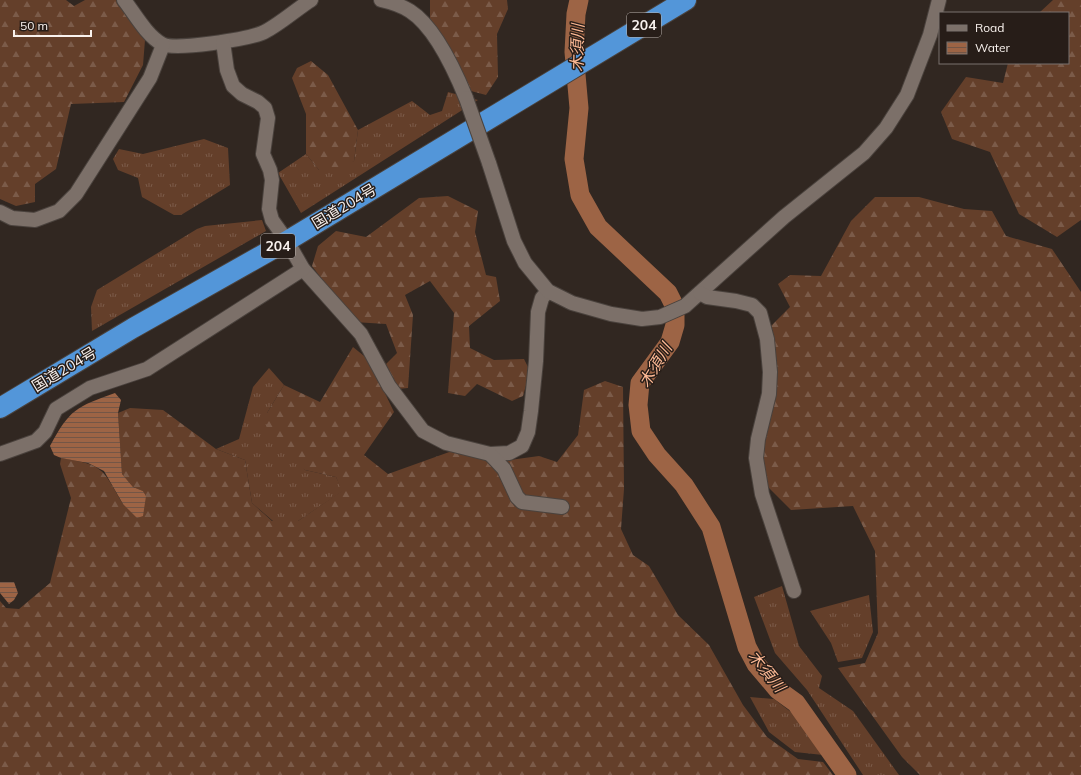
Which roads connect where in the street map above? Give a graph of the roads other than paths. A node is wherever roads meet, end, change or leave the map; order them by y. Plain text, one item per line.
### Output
1 (124, 0) edge
2 (311, 0) edge
3 (381, 0) edge
4 (686, 0) edge
5 (939, 0) edge
6 (223, 42) junction
7 (163, 45) junction
8 (0, 212) edge
9 (287, 241) junction
10 (303, 269) junction
11 (548, 291) junction
12 (700, 293) junction
13 (0, 408) edge
14 (0, 454) edge
15 (490, 454) junction
16 (562, 507) dead end
17 (794, 591) dead end

1 - 7 street
2 - 6 street
3 - 11 street, bridge
4 - 9 highway, 国道204号 / 204
5 - 12 street
6 - 7 street
6 - 9 street
7 - 8 street
9 - 10 street
9 - 13 highway, 国道204号 / 204
10 - 14 street
10 - 15 street
11 - 12 street
11 - 15 street
12 - 17 street
15 - 16 street

